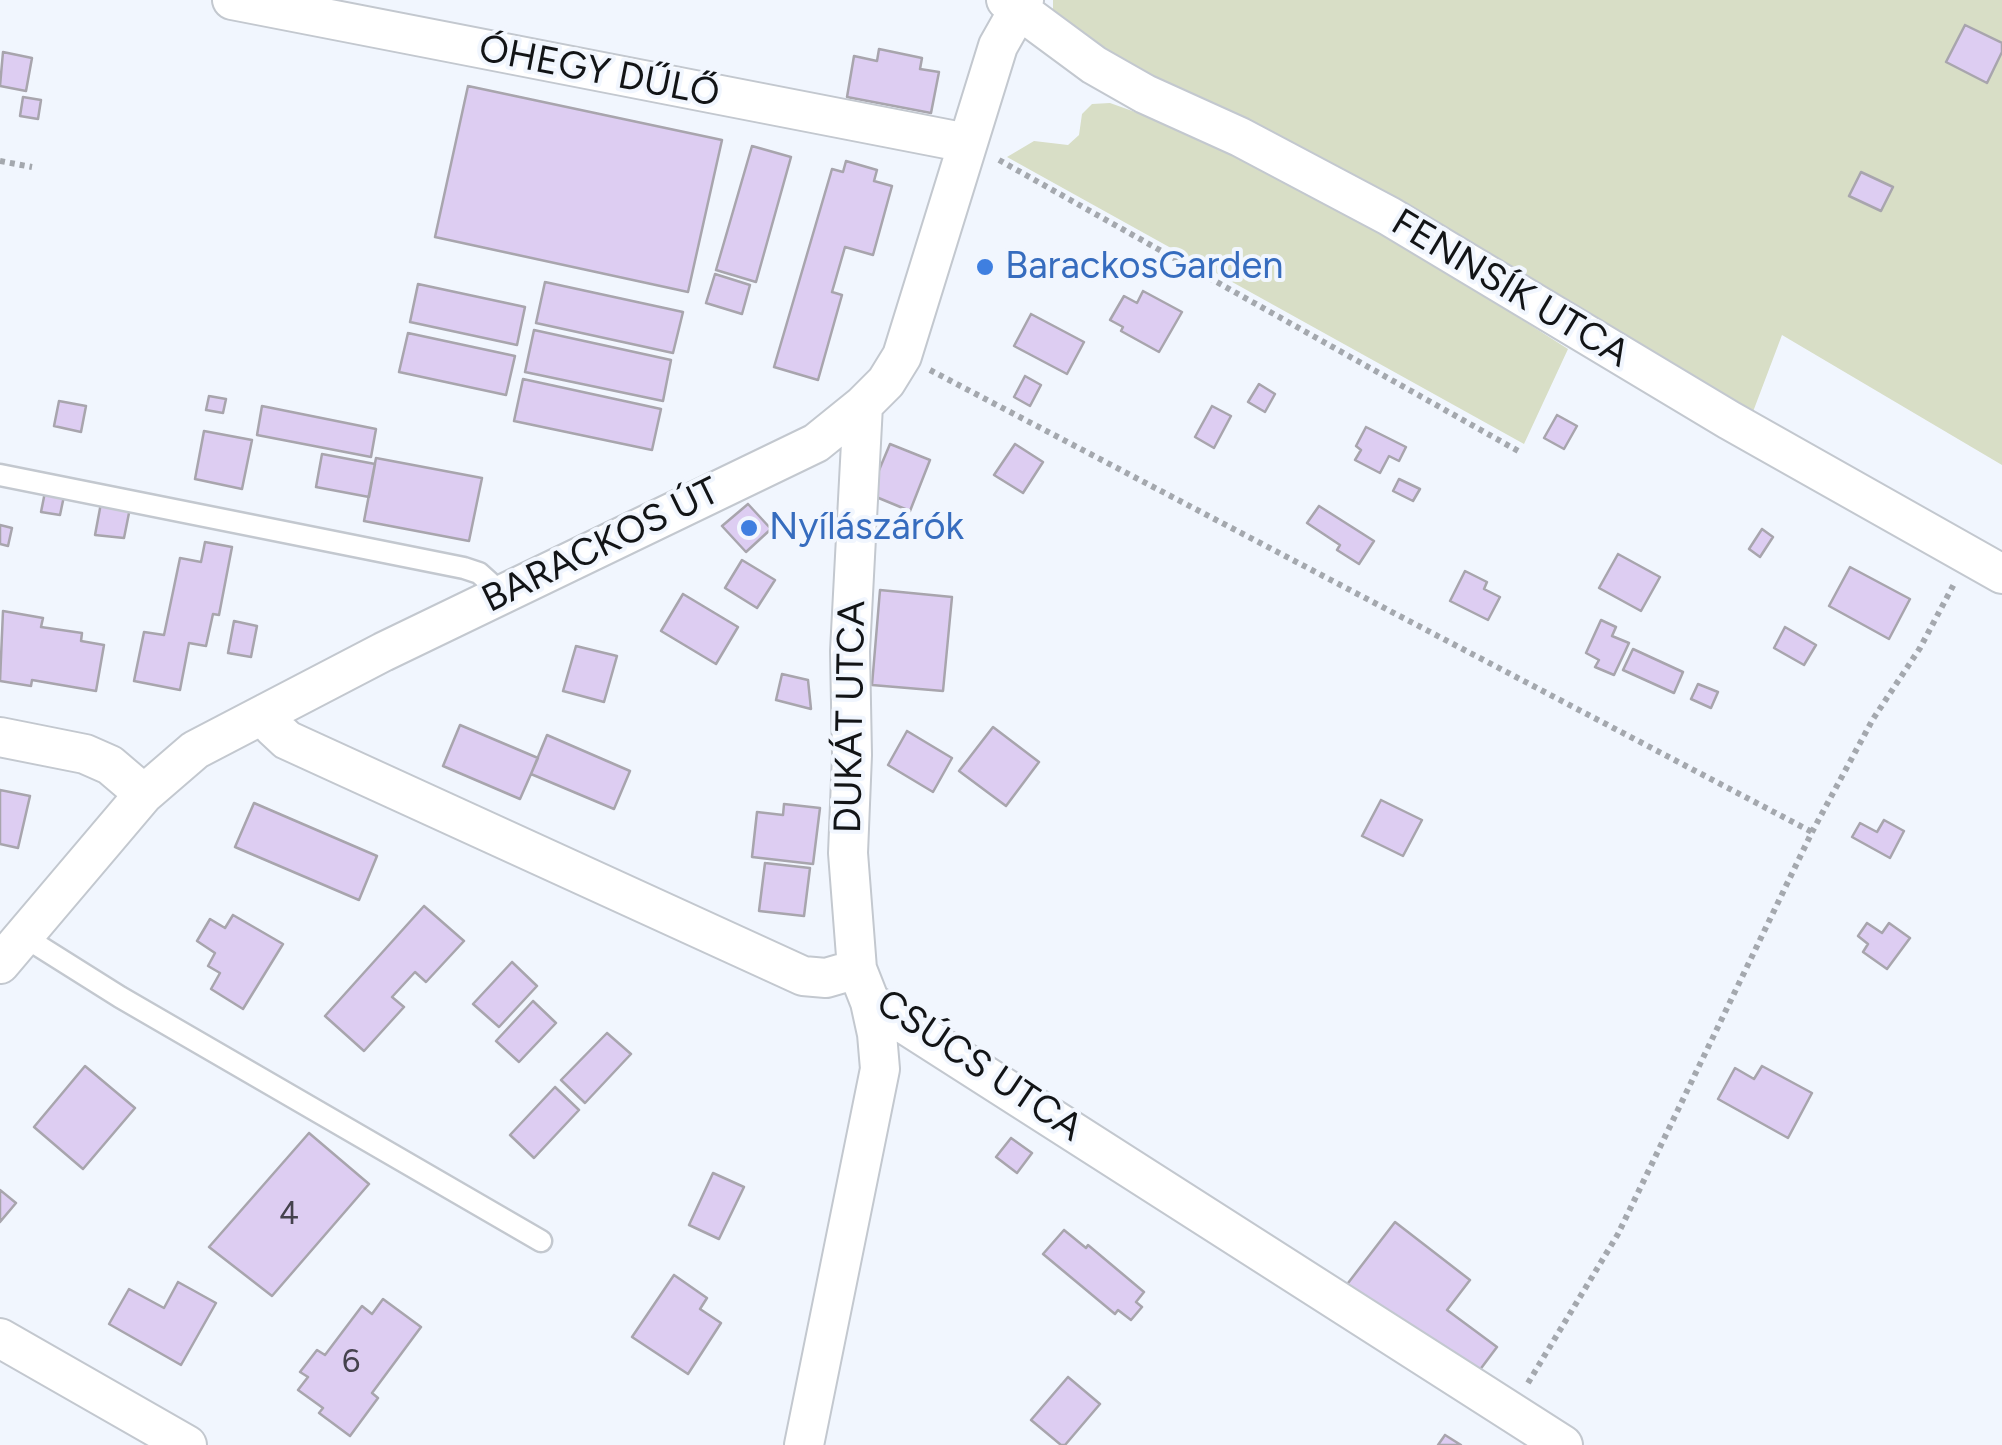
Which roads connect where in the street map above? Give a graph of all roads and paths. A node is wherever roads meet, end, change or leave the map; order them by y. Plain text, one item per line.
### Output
1 (232, 0) edge
2 (1016, 3) edge
3 (967, 143) junction
4 (0, 161) edge
5 (32, 167) dead end
6 (902, 356) junction
7 (863, 405) junction
8 (1520, 452) dead end
9 (0, 475) edge
10 (1969, 556) junction
11 (2002, 574) edge
12 (496, 596) junction
13 (266, 713) junction
14 (0, 737) edge
15 (144, 794) junction
16 (1812, 832) junction
17 (12, 950) edge
18 (864, 985) junction
19 (541, 1241) dead end
20 (0, 1338) edge
21 (1509, 1412) junction
22 (186, 1445) edge
23 (804, 1445) edge
24 (1563, 1445) edge

1 - 3 street, ÓHEGY DŰLŐ
2 - 3 street, BARACKOS ÚT
2 - 10 street, FENNSÍK UTCA
3 - 6 street, BARACKOS ÚT
3 - 8 path
4 - 5 path
6 - 7 street, BARACKOS ÚT
6 - 16 path
7 - 12 street, BARACKOS ÚT
7 - 18 street, DUKÁT UTCA
9 - 12 lane
10 - 11 street, FENNSÍK UTCA
10 - 16 path
12 - 13 street, BARACKOS ÚT
13 - 15 street, BARACKOS ÚT
13 - 18 street, CSÚCS UTCA
14 - 15 street
15 - 17 street, BARACKOS ÚT
16 - 21 path
17 - 19 lane
18 - 21 street, CSÚCS UTCA
18 - 23 street, DUKÁT UTCA
20 - 22 street
21 - 24 street, CSÚCS UTCA

